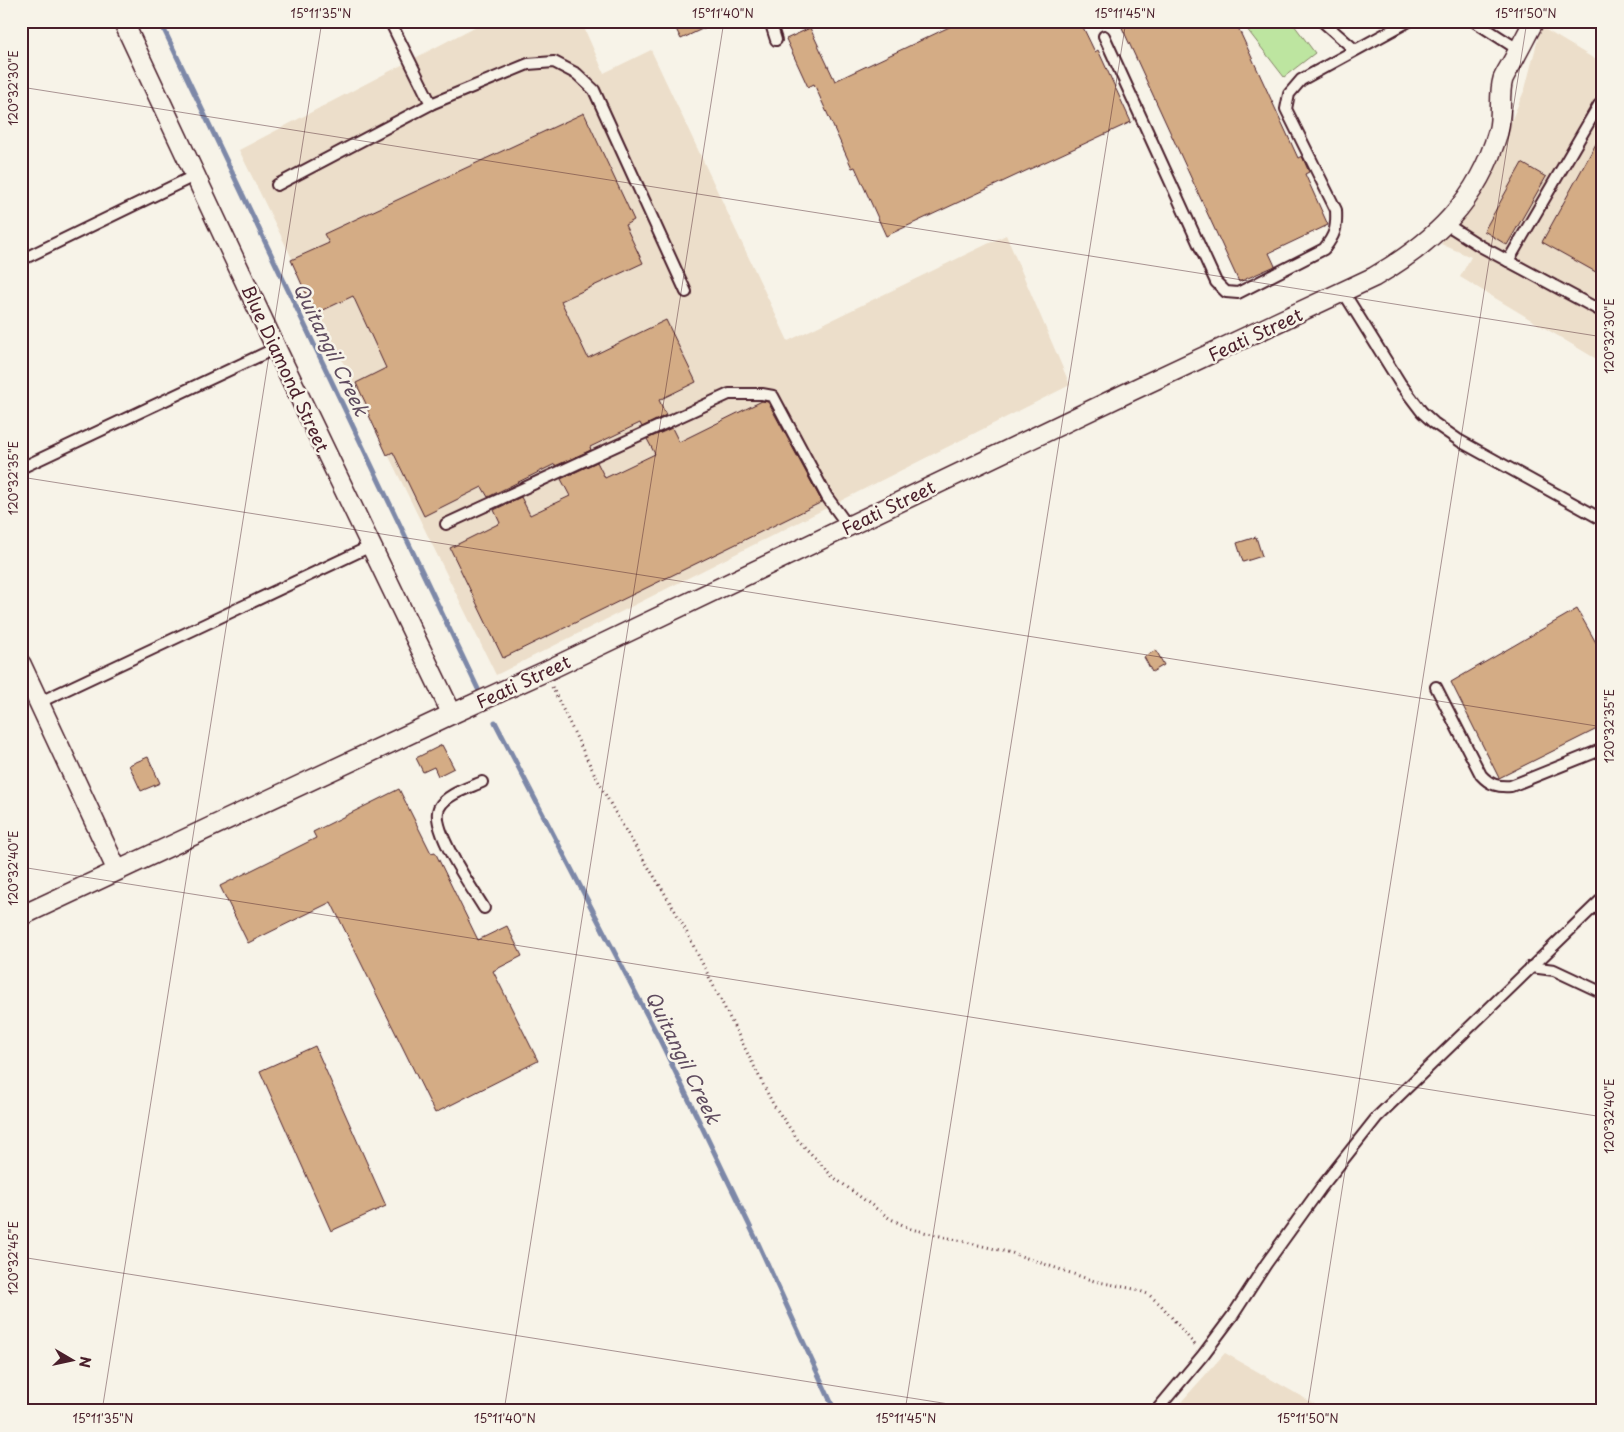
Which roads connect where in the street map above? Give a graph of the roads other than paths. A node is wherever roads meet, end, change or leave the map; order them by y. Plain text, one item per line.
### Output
1 (123, 21) edge
2 (390, 21) edge
3 (770, 21) edge
4 (1322, 21) edge
5 (1409, 21) edge
6 (1474, 21) edge
7 (1534, 21) edge
8 (1104, 36) dead end
9 (776, 40) dead end
10 (1356, 50) junction
11 (1519, 50) junction
12 (1603, 103) edge
13 (431, 104) junction
14 (196, 175) junction
15 (277, 185) dead end
16 (1446, 224) junction
17 (21, 260) edge
18 (1508, 262) junction
19 (686, 292) dead end
20 (1344, 293) junction
21 (1603, 312) edge
22 (276, 348) junction
23 (21, 468) edge
24 (1603, 520) edge
25 (446, 524) dead end
26 (848, 526) junction
27 (371, 546) junction
28 (21, 664) edge
29 (1436, 687) dead end
30 (40, 702) junction
31 (452, 714) junction
32 (1603, 749) edge
33 (482, 782) dead end
34 (118, 870) junction
35 (1603, 898) edge
36 (484, 908) dead end
37 (21, 916) edge
38 (1531, 966) junction
39 (1603, 993) edge
40 (1156, 1411) edge

1 - 14 street, Blue Diamond Street
2 - 13 lane
3 - 9 lane
4 - 10 lane
5 - 10 lane
6 - 11 lane
7 - 11 street, Feati Street
8 - 10 lane
11 - 16 street, Feati Street
12 - 18 lane
13 - 15 lane
13 - 19 lane
14 - 17 lane
14 - 22 street, Blue Diamond Street
16 - 18 lane
16 - 20 street, Feati Street
18 - 21 lane
20 - 24 lane
20 - 26 street, Feati Street
22 - 23 lane
22 - 27 street, Blue Diamond Street
25 - 26 lane
26 - 31 street, Feati Street
27 - 30 lane
27 - 31 street, Blue Diamond Street
28 - 30 street
29 - 32 lane
30 - 34 street
31 - 34 street, Feati Street
33 - 36 lane
34 - 37 street, Feati Street
35 - 38 lane
38 - 39 lane
38 - 40 lane

